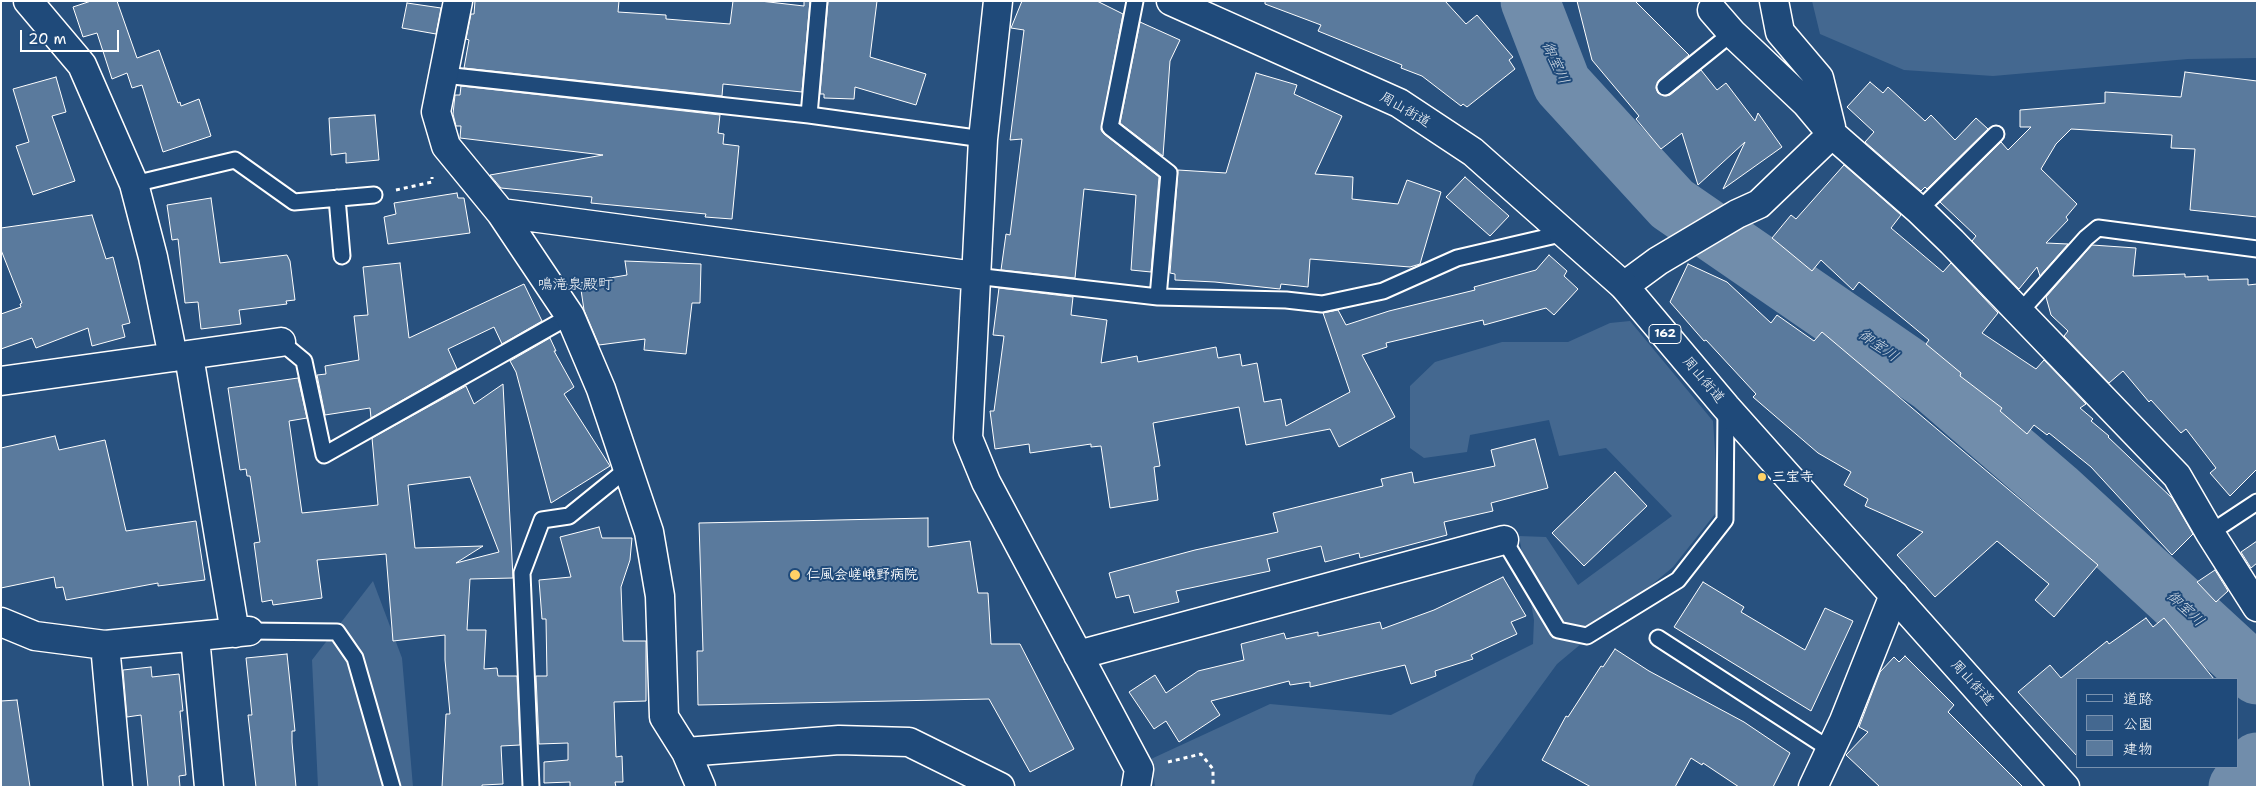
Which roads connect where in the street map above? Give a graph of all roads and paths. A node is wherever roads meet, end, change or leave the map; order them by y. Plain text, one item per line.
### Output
1 (28, 1) edge
2 (458, 1) edge
3 (819, 1) edge
4 (998, 1) edge
5 (1135, 1) edge
6 (1171, 1) edge
7 (1774, 1) edge
8 (1712, 10) dead end
9 (1732, 33) junction
10 (444, 75) junction
11 (1665, 87) dead end
12 (809, 116) junction
13 (1832, 134) junction
14 (1996, 134) dead end
15 (983, 140) junction
16 (432, 174) dead end
17 (134, 184) junction
18 (374, 195) joint
19 (337, 198) junction
20 (1919, 210) junction
21 (501, 213) junction
22 (1565, 233) junction
23 (2257, 249) edge
24 (342, 256) dead end
25 (976, 276) junction
26 (1624, 286) junction
27 (1158, 297) junction
28 (2019, 312) junction
29 (570, 316) junction
30 (281, 342) joint
31 (181, 356) junction
32 (1, 381) edge
33 (1726, 407) junction
34 (627, 469) junction
35 (2257, 502) edge
36 (2210, 533) junction
37 (1504, 540) joint
38 (1894, 595) junction
39 (2257, 607) edge
40 (1, 622) edge
41 (242, 632) junction
42 (195, 637) junction
43 (1658, 638) dead end
44 (105, 645) junction
45 (1078, 655) junction
46 (1831, 750) junction
47 (686, 752) junction
48 (1137, 778) edge
49 (118, 787) edge
50 (209, 787) edge
51 (392, 787) edge
52 (531, 787) edge
53 (701, 787) edge
54 (1000, 787) edge
55 (1214, 787) edge
56 (1814, 787) edge
57 (2065, 787) edge

1 - 17 main road
2 - 10 main road
3 - 12 lane
4 - 15 main road
5 - 27 lane
6 - 22 main road, 周山街道 / 162
7 - 13 main road
8 - 9 main road
9 - 11 lane
9 - 13 main road
10 - 12 lane
10 - 21 main road
12 - 15 lane
13 - 20 main road
13 - 26 main road
14 - 20 lane
15 - 25 main road
16 - 18 path
17 - 19 lane
17 - 31 main road
18 - 19 lane
19 - 24 lane
20 - 28 main road
21 - 25 main road
21 - 29 main road
22 - 26 main road, 周山街道 / 162
22 - 27 lane
23 - 28 lane
25 - 27 lane
25 - 45 main road
26 - 33 main road, 周山街道 / 162
28 - 36 main road
29 - 30 lane
29 - 34 main road
30 - 31 main road
31 - 32 main road
31 - 41 main road
33 - 37 lane
33 - 38 main road, 周山街道 / 162
34 - 47 main road
34 - 52 lane
35 - 36 lane
36 - 39 main road
37 - 45 main road
38 - 46 main road
38 - 57 main road, 周山街道 / 162
40 - 44 main road
41 - 42 main road
41 - 51 lane
42 - 44 main road
42 - 50 main road
43 - 46 lane
44 - 49 main road
45 - 48 main road
46 - 56 main road
47 - 53 main road
47 - 54 main road
48 - 55 path

